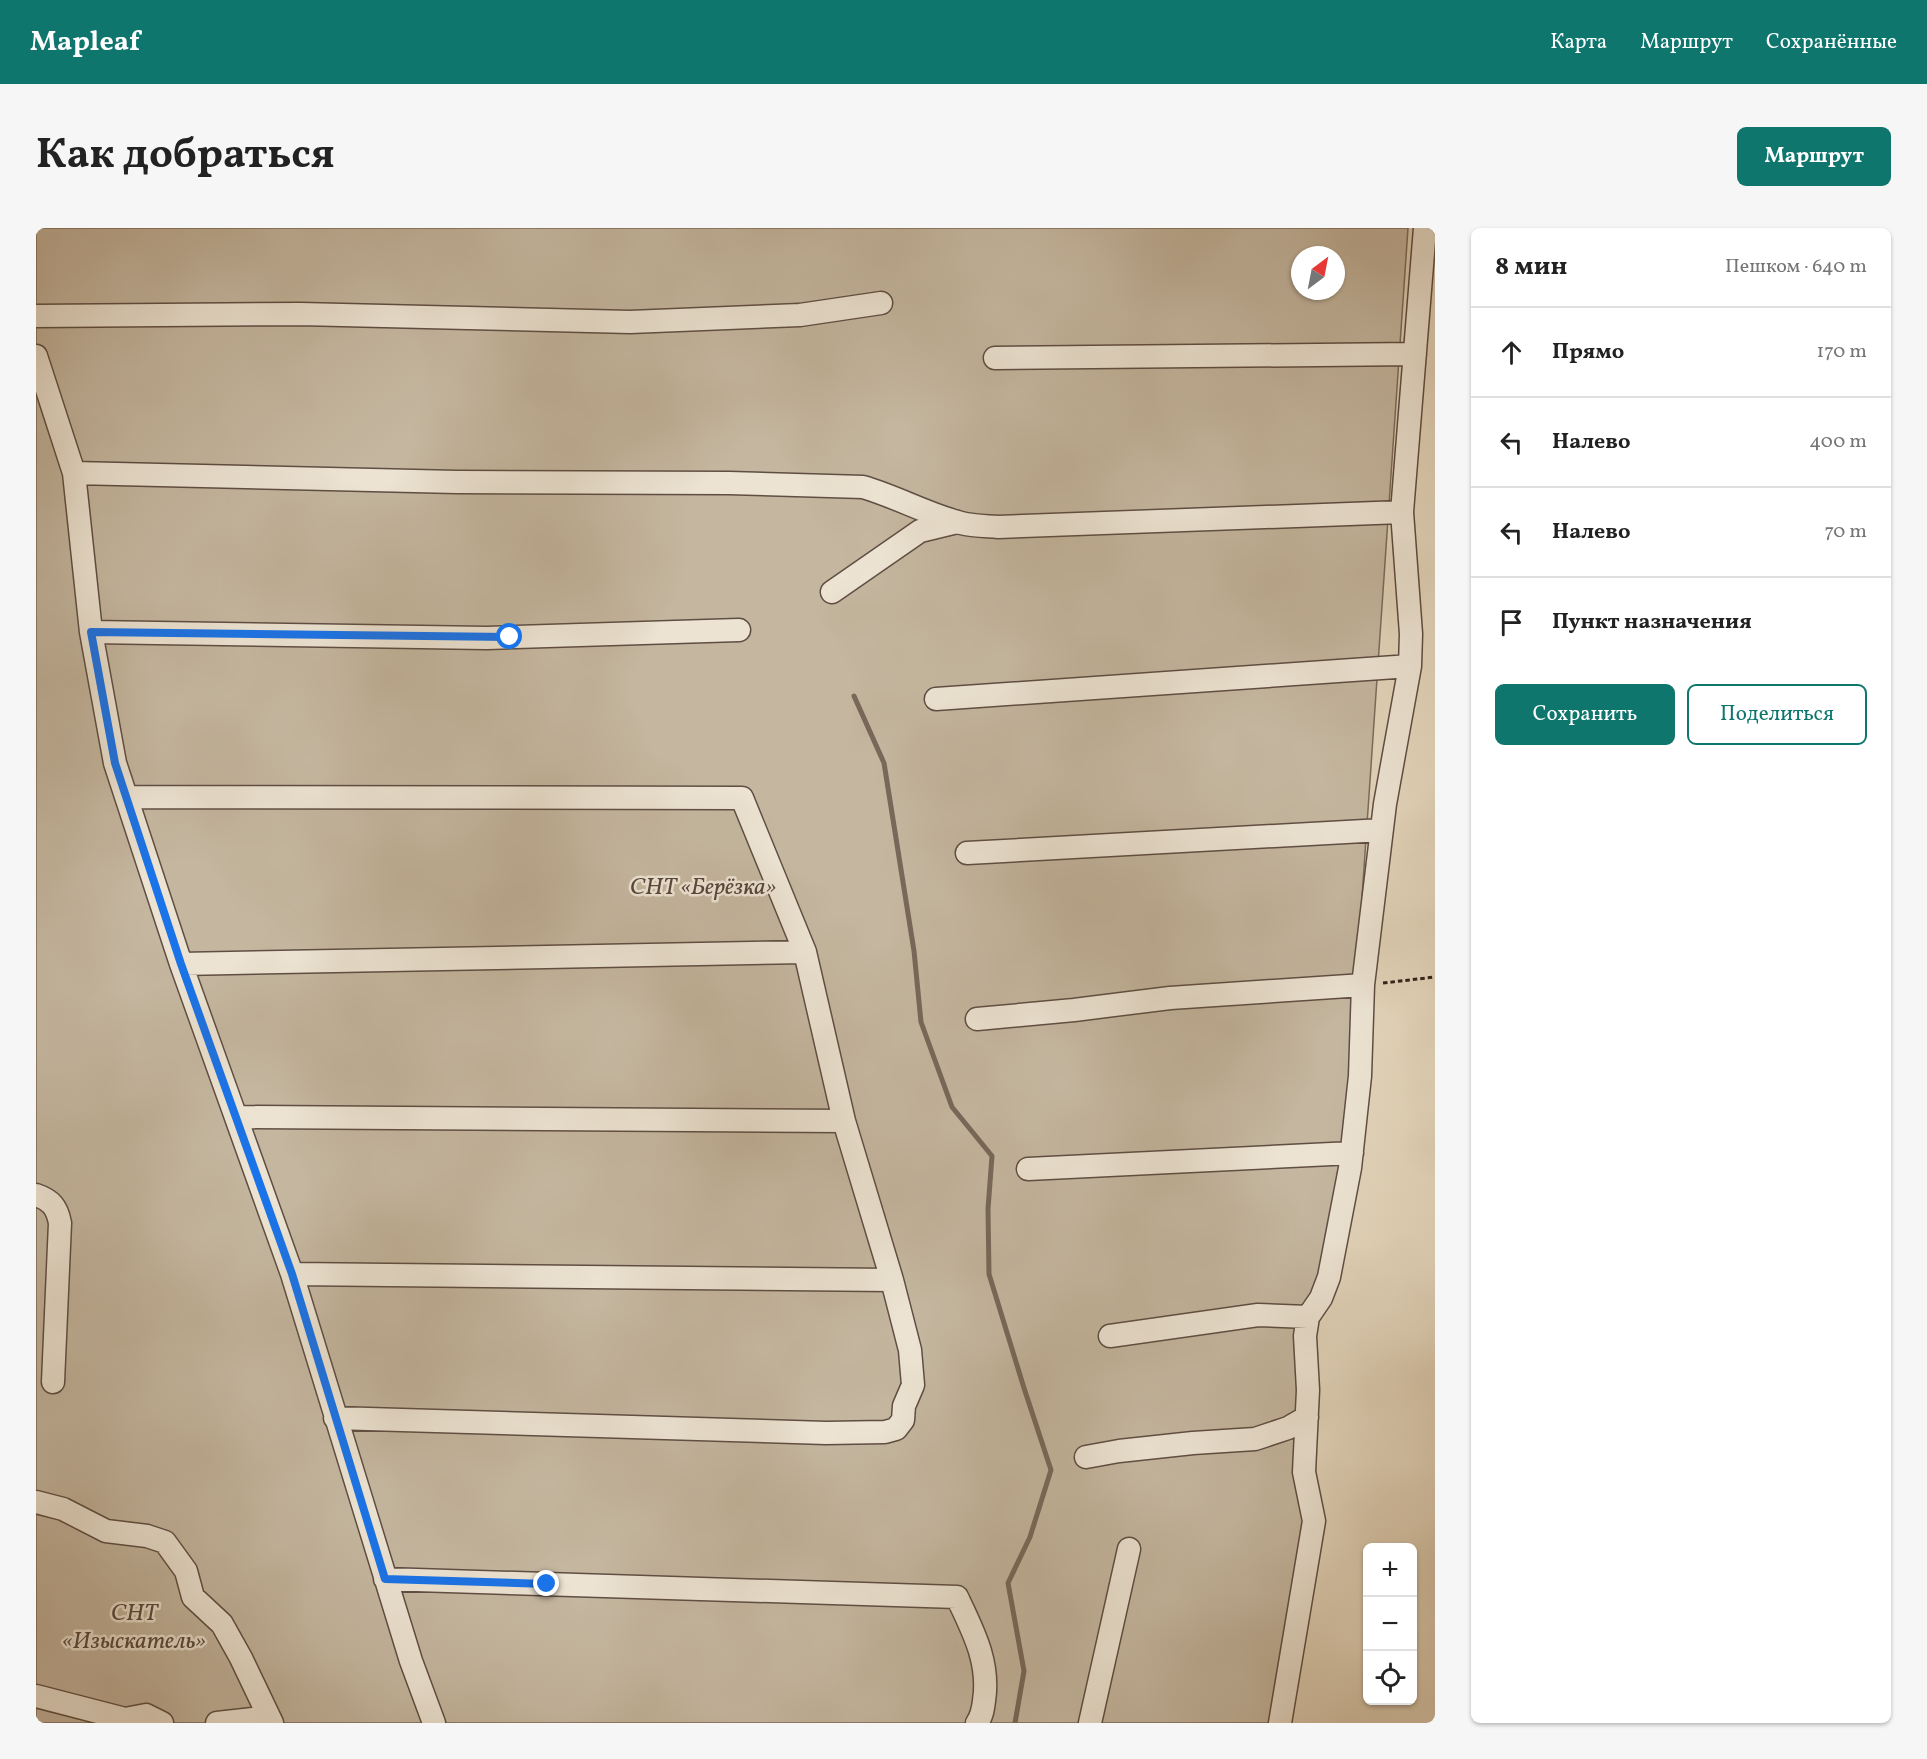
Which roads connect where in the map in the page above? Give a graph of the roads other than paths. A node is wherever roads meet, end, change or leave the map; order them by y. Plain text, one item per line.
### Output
1 (1425, 228) edge
2 (880, 303) dead end
3 (36, 316) edge
4 (1415, 354) junction
5 (36, 356) edge
6 (995, 358) dead end
7 (74, 473) junction
8 (1402, 513) junction
9 (957, 522) junction
10 (832, 592) dead end
11 (738, 630) dead end
12 (91, 632) junction
13 (1410, 666) junction
14 (936, 699) dead end
15 (127, 797) junction
16 (1382, 830) junction
17 (967, 853) dead end
18 (805, 952) junction
19 (181, 964) junction
20 (1363, 985) junction
21 (977, 1018) dead end
22 (236, 1117) junction
23 (844, 1121) junction
24 (1352, 1153) junction
25 (1028, 1169) dead end
26 (36, 1195) edge
27 (292, 1274) junction
28 (892, 1280) junction
29 (1308, 1317) junction
30 (1110, 1336) dead end
31 (53, 1382) dead end
32 (1307, 1417) junction
33 (335, 1418) junction
34 (1086, 1457) dead end
35 (36, 1502) edge
36 (1129, 1549) dead end
37 (385, 1579) junction
38 (36, 1696) edge
39 (270, 1720) edge
40 (162, 1723) edge
41 (217, 1723) edge
42 (434, 1723) edge
43 (978, 1723) edge
44 (1090, 1723) edge
45 (1280, 1723) edge

1 - 4 lane
2 - 3 lane
4 - 6 lane
4 - 8 lane
5 - 7 lane
7 - 9 lane
7 - 12 lane
8 - 9 lane
8 - 13 lane
9 - 10 lane
11 - 12 lane
12 - 15 lane
13 - 14 lane
13 - 16 lane
15 - 18 lane
15 - 19 lane
16 - 17 lane
16 - 20 lane
18 - 19 lane
18 - 23 lane
19 - 22 lane
20 - 21 lane
20 - 24 lane
22 - 23 lane
22 - 27 lane
23 - 28 lane
24 - 25 lane
24 - 29 lane
26 - 31 lane
27 - 28 lane
27 - 33 lane
28 - 33 lane
29 - 30 lane
29 - 32 lane
32 - 34 lane
32 - 45 lane
33 - 37 lane
35 - 39 lane
36 - 44 lane
37 - 42 lane
37 - 43 lane
38 - 40 lane
39 - 41 lane

